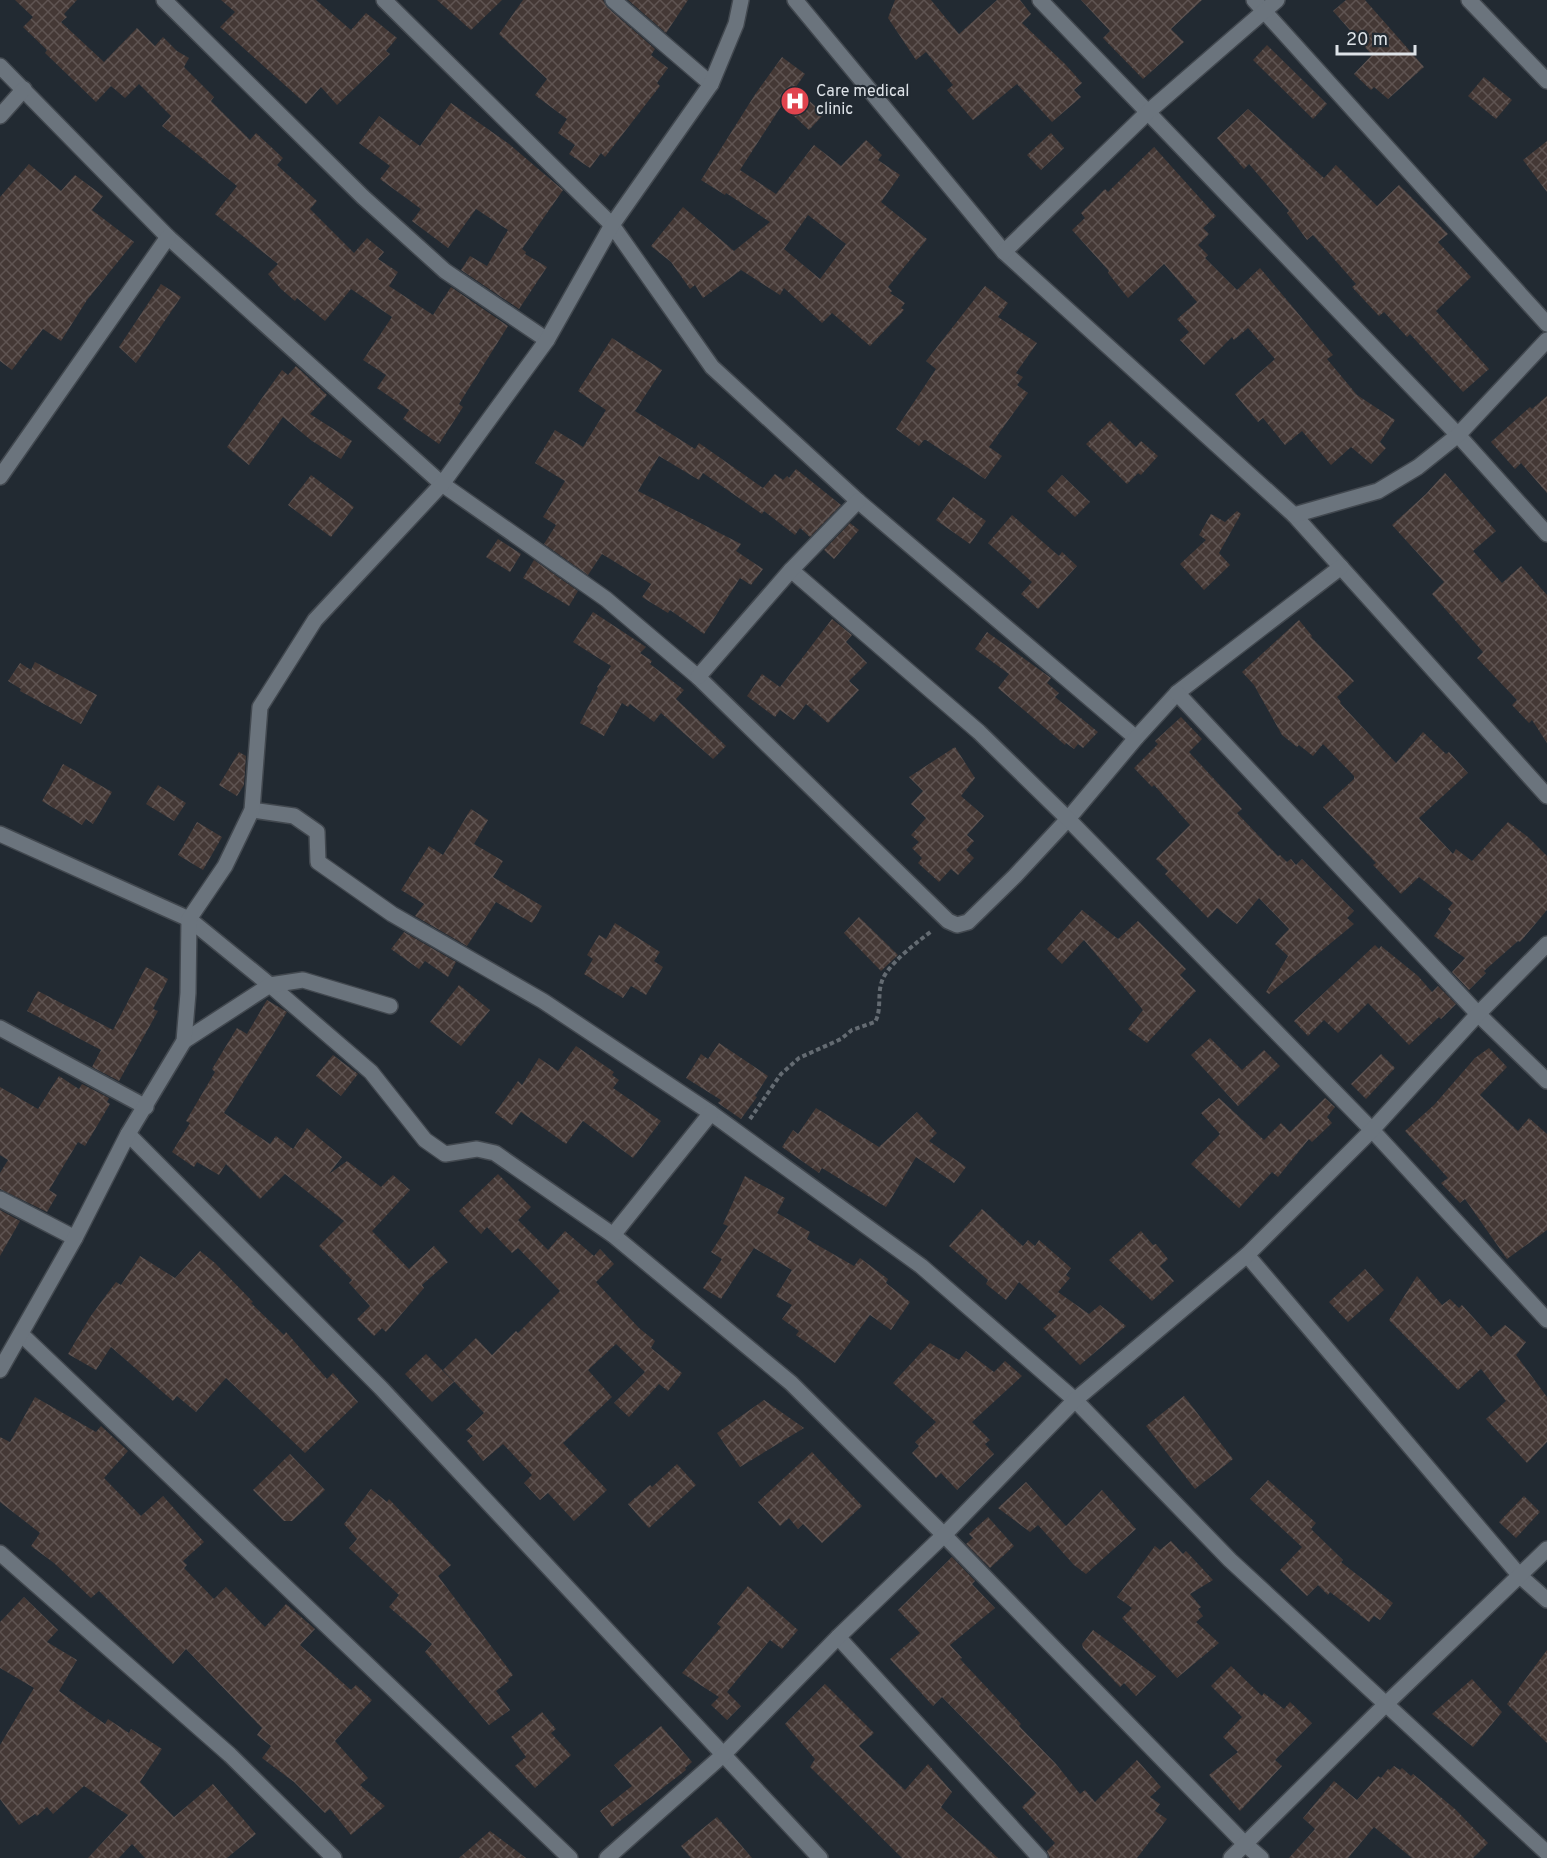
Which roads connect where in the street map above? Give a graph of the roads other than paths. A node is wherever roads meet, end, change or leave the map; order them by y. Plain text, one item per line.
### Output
1 (164, 0) edge
2 (384, 0) edge
3 (613, 0) edge
4 (741, 0) edge
5 (795, 0) edge
6 (1040, 0) edge
7 (1277, 0) edge
8 (1469, 0) edge
9 (1259, 6) edge
10 (0, 66) edge
11 (1547, 81) edge
12 (711, 84) junction
13 (24, 89) junction
14 (1148, 112) junction
15 (0, 116) edge
16 (612, 225) junction
17 (168, 237) junction
18 (1004, 252) junction
19 (1547, 324) edge
20 (547, 340) junction
21 (1547, 340) edge
22 (1458, 435) junction
23 (0, 477) edge
24 (442, 484) junction
25 (858, 501) junction
26 (1294, 515) junction
27 (1547, 534) edge
28 (1341, 567) junction
29 (791, 570) junction
30 (698, 677) junction
31 (1177, 693) junction
32 (1136, 738) junction
33 (1547, 796) edge
34 (252, 810) junction
35 (1068, 819) junction
36 (0, 834) edge
37 (189, 919) junction
38 (1547, 944) edge
39 (270, 985) junction
40 (390, 1006) dead end
41 (1478, 1014) junction
42 (0, 1028) edge
43 (184, 1041) junction
44 (1547, 1081) edge
45 (146, 1107) junction
46 (711, 1113) junction
47 (1372, 1130) junction
48 (128, 1134) junction
49 (0, 1199) edge
50 (613, 1235) junction
51 (75, 1238) junction
52 (1247, 1255) junction
53 (1547, 1320) edge
54 (21, 1334) junction
55 (0, 1370) edge
56 (1075, 1401) junction
57 (944, 1535) junction
58 (1547, 1549) edge
59 (0, 1553) edge
60 (1520, 1576) junction
61 (1547, 1600) edge
62 (838, 1637) junction
63 (1386, 1704) junction
64 (723, 1755) junction
65 (1245, 1844) junction
66 (1547, 1852) edge
67 (334, 1858) edge
68 (570, 1858) edge
69 (607, 1858) edge
70 (820, 1858) edge
71 (1040, 1858) edge
72 (1231, 1858) edge
73 (1261, 1858) edge

1 - 20 street
2 - 16 street
3 - 12 street
4 - 12 street
5 - 18 street
6 - 14 street
7 - 9 street
8 - 11 street
9 - 14 street
9 - 19 street
10 - 13 street
12 - 16 street
13 - 15 street
13 - 17 street
14 - 18 street
14 - 22 street
16 - 20 street
16 - 25 street
17 - 23 street
17 - 24 street
18 - 26 street
20 - 24 street
21 - 22 street
22 - 26 street
22 - 27 street
24 - 30 street
24 - 34 street
25 - 29 street
25 - 32 street
26 - 28 street
28 - 31 street
28 - 33 street
29 - 30 street
29 - 35 street
30 - 35 street
31 - 32 street
31 - 41 street
32 - 35 street
34 - 37 street
34 - 46 street
35 - 47 street
36 - 37 street
37 - 39 street
37 - 43 street
38 - 41 street
39 - 40 street
39 - 43 street
39 - 50 street
41 - 44 street
41 - 47 street
42 - 45 street
43 - 45 street
45 - 48 street
46 - 50 street
46 - 56 street
47 - 52 street
47 - 53 street
48 - 51 street
48 - 64 street
49 - 51 street
50 - 57 street
51 - 54 street
52 - 56 street
52 - 60 street
54 - 55 street
54 - 68 street
56 - 57 street
56 - 63 street
57 - 62 street
57 - 65 street
58 - 60 street
59 - 67 street
60 - 61 street
60 - 63 street
62 - 64 street
62 - 71 street
63 - 65 street
63 - 66 street
64 - 69 street
64 - 70 street
65 - 72 street
65 - 73 street

